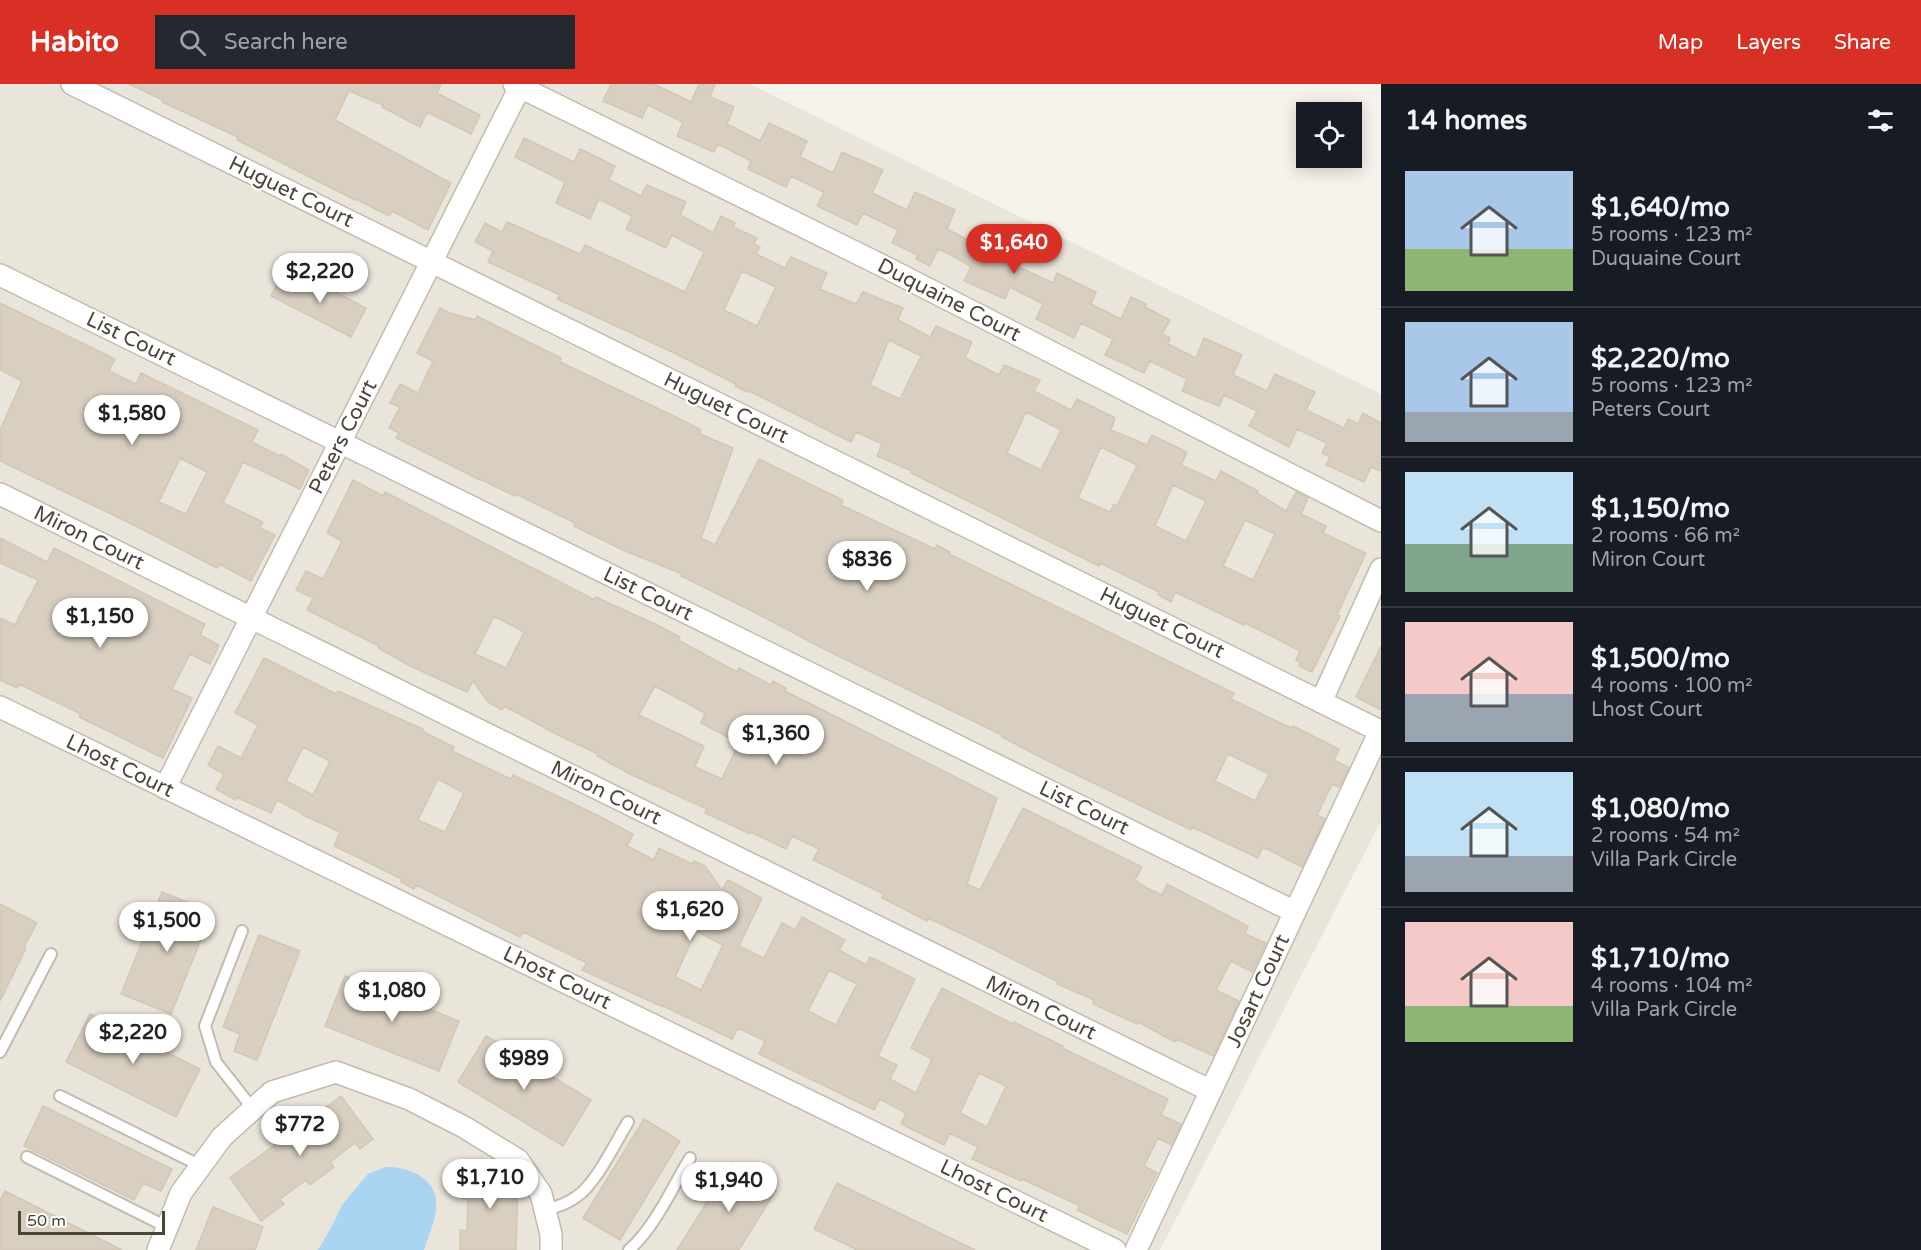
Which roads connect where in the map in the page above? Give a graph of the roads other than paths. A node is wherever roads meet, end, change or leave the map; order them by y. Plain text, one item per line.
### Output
1 (72, 84) edge
2 (517, 85) edge
3 (432, 262) junction
4 (0, 275) edge
5 (340, 442) junction
6 (0, 494) edge
7 (1381, 522) edge
8 (1381, 569) edge
9 (251, 618) junction
10 (1321, 702) junction
11 (0, 707) edge
12 (1380, 731) edge
13 (165, 788) junction
14 (1295, 912) junction
15 (242, 931) dead end
16 (51, 954) dead end
17 (0, 1052) edge
18 (1211, 1091) junction
19 (60, 1096) dead end
20 (253, 1109) junction
21 (628, 1122) dead end
22 (27, 1157) dead end
23 (690, 1158) dead end
24 (201, 1166) junction
25 (545, 1210) junction
26 (167, 1227) junction
27 (158, 1250) edge
28 (551, 1250) edge
29 (629, 1250) edge
30 (1115, 1250) edge
31 (1136, 1250) edge

1 - 3 street, Huguet Court
2 - 3 street, Peters Court
2 - 7 street, Duquaine Court
3 - 5 street, Peters Court
3 - 10 street, Huguet Court
4 - 5 street, List Court
5 - 9 street, Peters Court
5 - 14 street, List Court
6 - 9 street, Miron Court
8 - 10 street
9 - 13 street, Peters Court
9 - 18 street, Miron Court
10 - 12 street, Huguet Court
11 - 13 street, Lhost Court
12 - 14 street, Josart Court
13 - 30 street, Lhost Court
14 - 18 street, Josart Court
15 - 20 lane
16 - 17 lane
18 - 31 street, Josart Court
19 - 24 lane
20 - 24 street
20 - 25 street
21 - 25 lane
22 - 26 lane
23 - 29 lane
24 - 26 street
25 - 28 street
26 - 27 street

